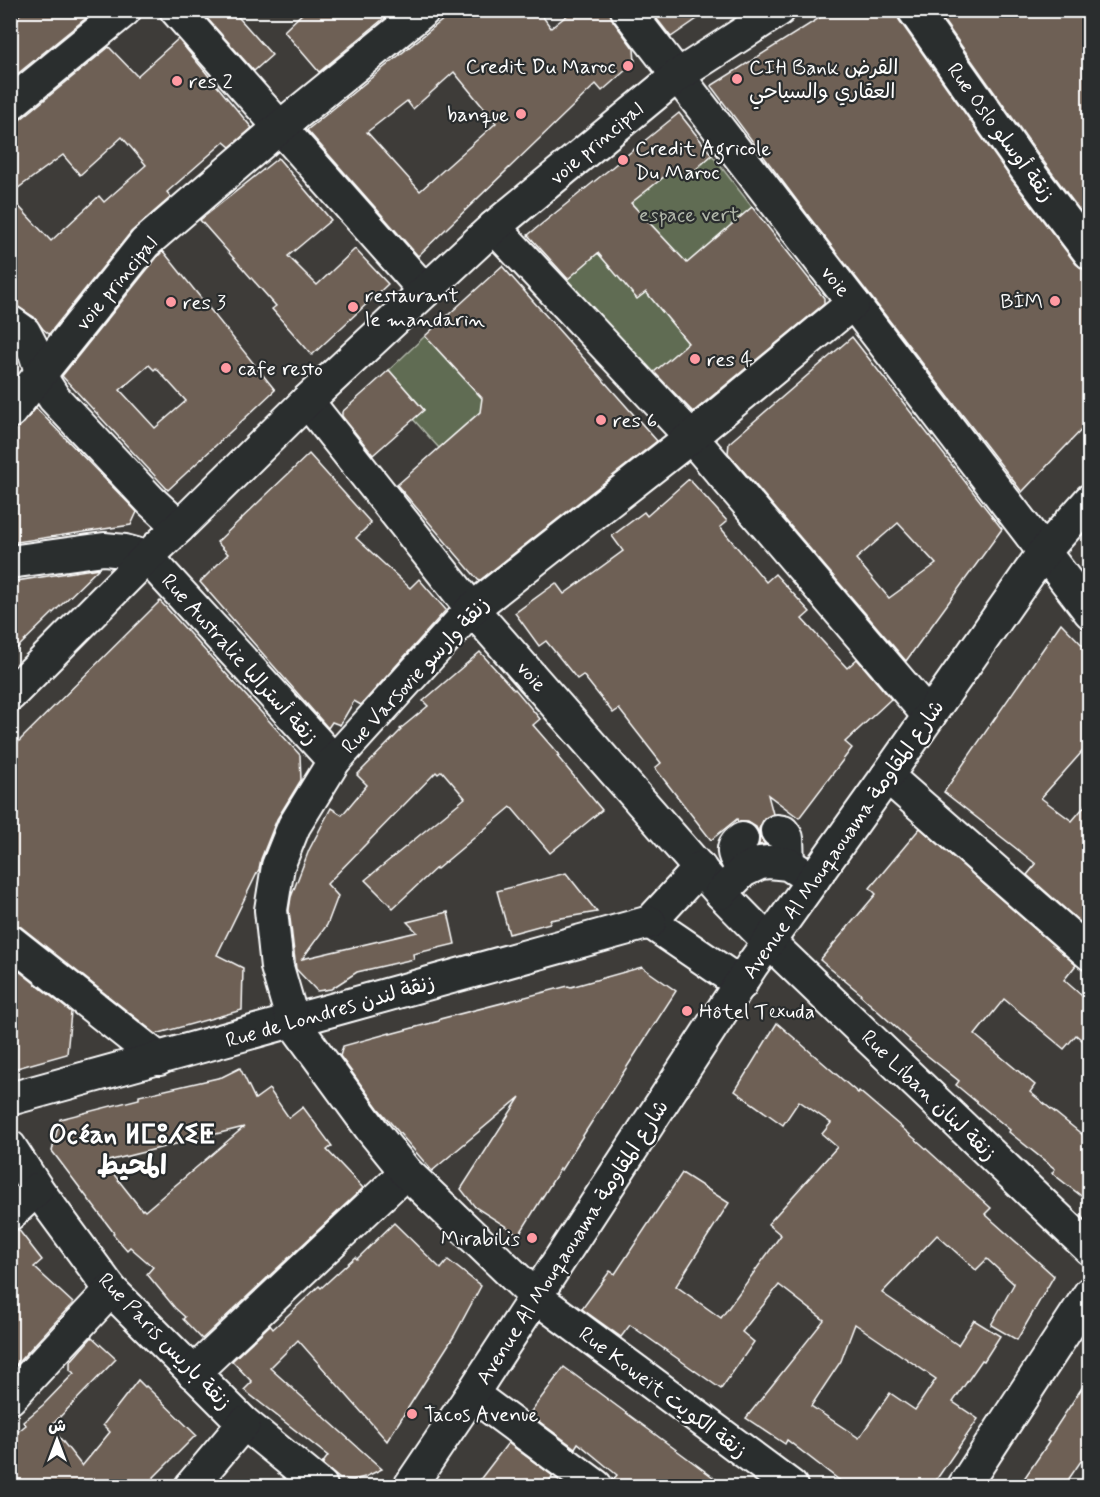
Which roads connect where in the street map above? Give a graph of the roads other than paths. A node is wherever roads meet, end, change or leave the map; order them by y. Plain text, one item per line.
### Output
1 (125, 10) edge
2 (176, 10) edge
3 (424, 10) edge
4 (627, 10) edge
5 (779, 10) edge
6 (914, 10) edge
7 (677, 76) junction
8 (10, 104) edge
9 (279, 128) junction
10 (494, 227) junction
11 (1089, 253) edge
12 (425, 291) junction
13 (853, 303) junction
14 (10, 322) edge
15 (42, 373) junction
16 (307, 401) junction
17 (10, 412) edge
18 (691, 437) junction
19 (1089, 500) edge
20 (179, 527) junction
21 (1043, 553) junction
22 (147, 557) junction
23 (10, 562) edge
24 (472, 609) junction
25 (1089, 612) edge
26 (10, 695) edge
27 (929, 716) junction
28 (333, 761) junction
29 (887, 776) junction
30 (777, 831) dead end
31 (742, 839) dead end
32 (700, 868) junction
33 (743, 871) junction
34 (800, 872) junction
35 (721, 893) junction
36 (650, 922) junction
37 (10, 941) edge
38 (768, 941) junction
39 (1089, 954) edge
40 (741, 984) junction
41 (292, 1022) junction
42 (159, 1059) junction
43 (10, 1099) edge
44 (10, 1147) edge
45 (406, 1172) junction
46 (37, 1189) junction
47 (10, 1214) edge
48 (1089, 1249) edge
49 (111, 1290) junction
50 (1089, 1293) edge
51 (536, 1297) junction
52 (193, 1373) junction
53 (472, 1394) junction
54 (10, 1398) edge
55 (244, 1423) junction
56 (191, 1486) edge
57 (321, 1486) edge
58 (410, 1486) edge
59 (596, 1486) edge
60 (791, 1486) edge
61 (964, 1486) edge

1 - 8 street
2 - 9 street
3 - 9 street, voie principal
4 - 7 street, voie
5 - 7 street, voie principal
6 - 11 street, Rue Oslo زنقة أوسلو
7 - 10 street, voie principal
7 - 13 street, voie
9 - 12 street
9 - 15 street, voie principal
10 - 12 street, voie principal
10 - 18 street
12 - 16 street, voie principal
13 - 18 street, Rue Varsovie زنقة وارسو
13 - 21 street, voie
14 - 15 street
15 - 17 street, voie principal
15 - 20 street
16 - 20 street, voie principal
16 - 24 street, voie
18 - 24 street, Rue Varsovie زنقة وارسو
18 - 27 street
19 - 21 street, Avenue Al Mouqaouama شارع المقاومة
20 - 22 street, voie principal
21 - 25 street, voie
21 - 27 street, Avenue Al Mouqaouama شارع المقاومة
22 - 23 street
22 - 26 street, voie principal
22 - 28 street, Rue Australie زنقة أستراليا
24 - 28 street, Rue Varsovie زنقة وارسو
24 - 32 street, voie
27 - 29 street, Avenue Al Mouqaouama شارع المقاومة
28 - 41 street, Rue Varsovie زنقة وارسو
29 - 34 street, Avenue Al Mouqaouama شارع المقاومة
29 - 39 street
30 - 34 street
31 - 33 street
32 - 35 street, voie
32 - 36 street
33 - 34 street
33 - 35 street
34 - 38 street, Avenue Al Mouqaouama شارع المقاومة
35 - 38 street, voie
36 - 40 street
36 - 41 street, Rue de Londres زنقة لندن
37 - 42 street
38 - 40 street, Avenue Al Mouqaouama شارع المقاومة
38 - 48 street, Rue Liban زنقة لبنان
40 - 51 street, Avenue Al Mouqaouama شارع المقاومة
41 - 42 street, Rue de Londres زنقة لندن
41 - 45 street, Rue Koweït زنقة الكويت
42 - 43 street, Rue de Londres زنقة لندن
44 - 46 street, Rue Paris زنقة باريس
45 - 51 street, Rue Koweït زنقة الكويت
45 - 52 street
46 - 47 street
46 - 49 street, Rue Paris زنقة باريس
49 - 52 street, Rue Paris زنقة باريس
49 - 54 street
50 - 61 street
51 - 53 street, Avenue Al Mouqaouama شارع المقاومة
51 - 60 street, Rue Koweït زنقة الكويت
52 - 55 street, Rue Paris زنقة باريس
53 - 58 street, Avenue Al Mouqaouama شارع المقاومة
53 - 59 street
55 - 56 street
55 - 57 street, Rue Paris زنقة باريس

